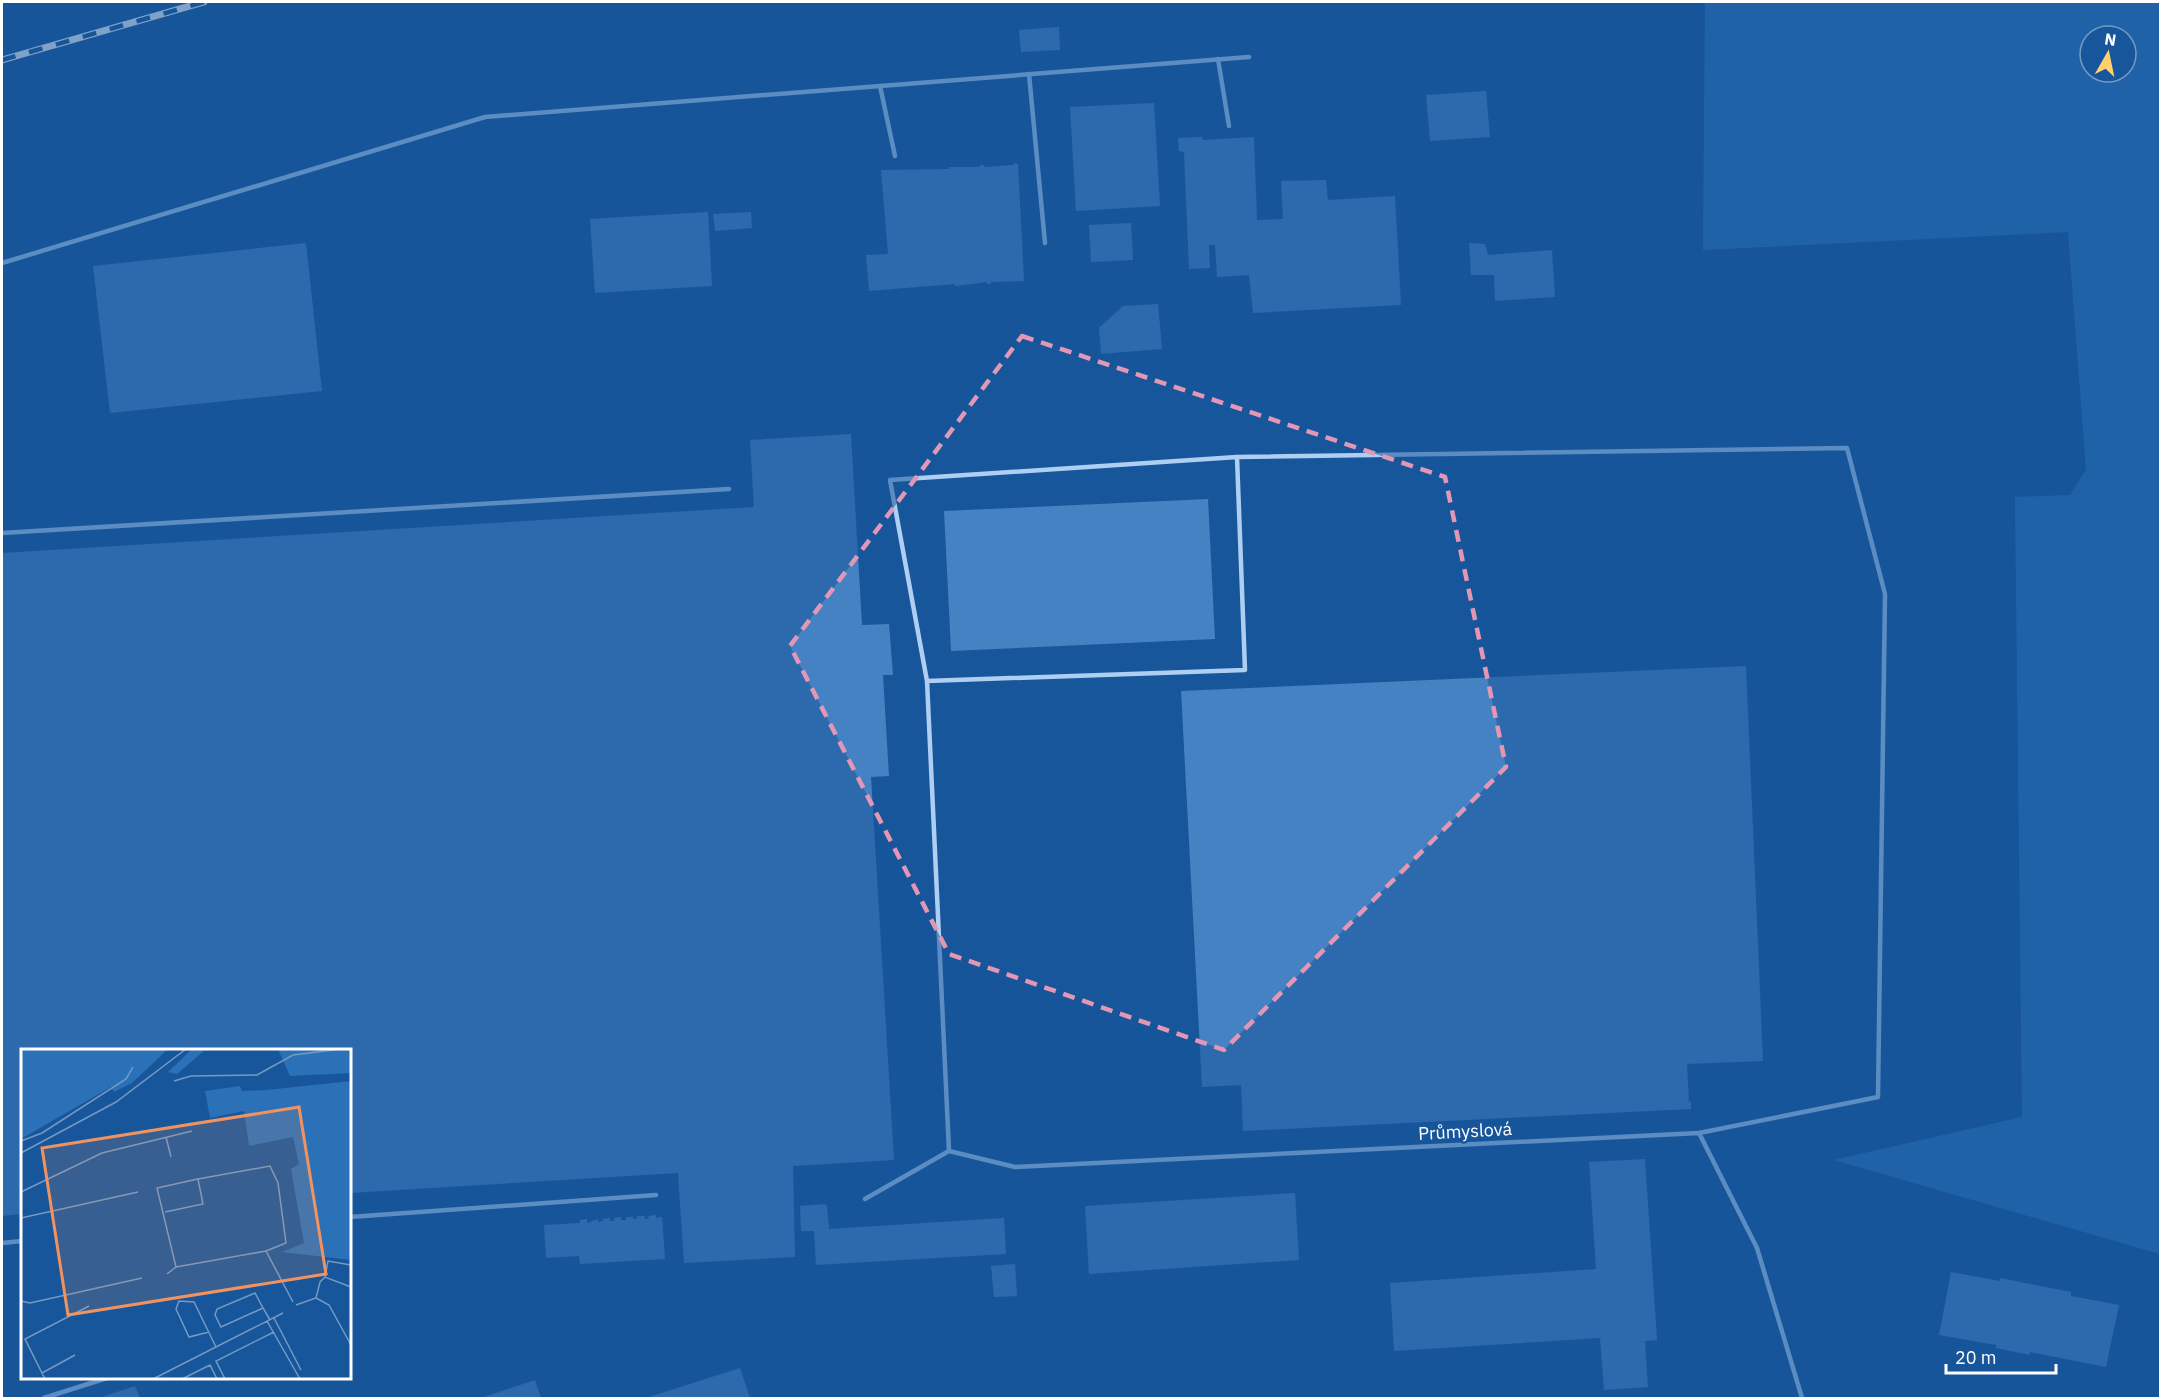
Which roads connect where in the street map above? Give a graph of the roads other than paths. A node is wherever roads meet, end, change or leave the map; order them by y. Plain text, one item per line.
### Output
1 (1249, 57) dead end
2 (1218, 59) junction
3 (1029, 74) junction
4 (880, 86) junction
5 (1229, 126) dead end
6 (896, 156) dead end
7 (1045, 243) dead end
8 (2, 263) edge
9 (1237, 457) junction
10 (729, 489) dead end
11 (2, 533) edge
12 (927, 681) junction
13 (1699, 1133) junction
14 (949, 1151) junction
15 (656, 1195) dead end
16 (865, 1199) dead end
17 (351, 1217) edge
18 (21, 1241) edge
19 (2, 1243) edge
20 (101, 1379) edge
21 (44, 1398) edge
22 (1802, 1398) edge

1 - 2 lane
2 - 3 lane
2 - 5 lane
3 - 4 lane
3 - 7 lane
4 - 6 lane
4 - 8 lane
9 - 12 lane
9 - 12 lane
9 - 13 lane, Průmyslová
10 - 11 lane
12 - 14 lane
13 - 14 lane, Průmyslová
13 - 22 lane
14 - 16 lane
15 - 17 lane
18 - 19 lane
20 - 21 lane

